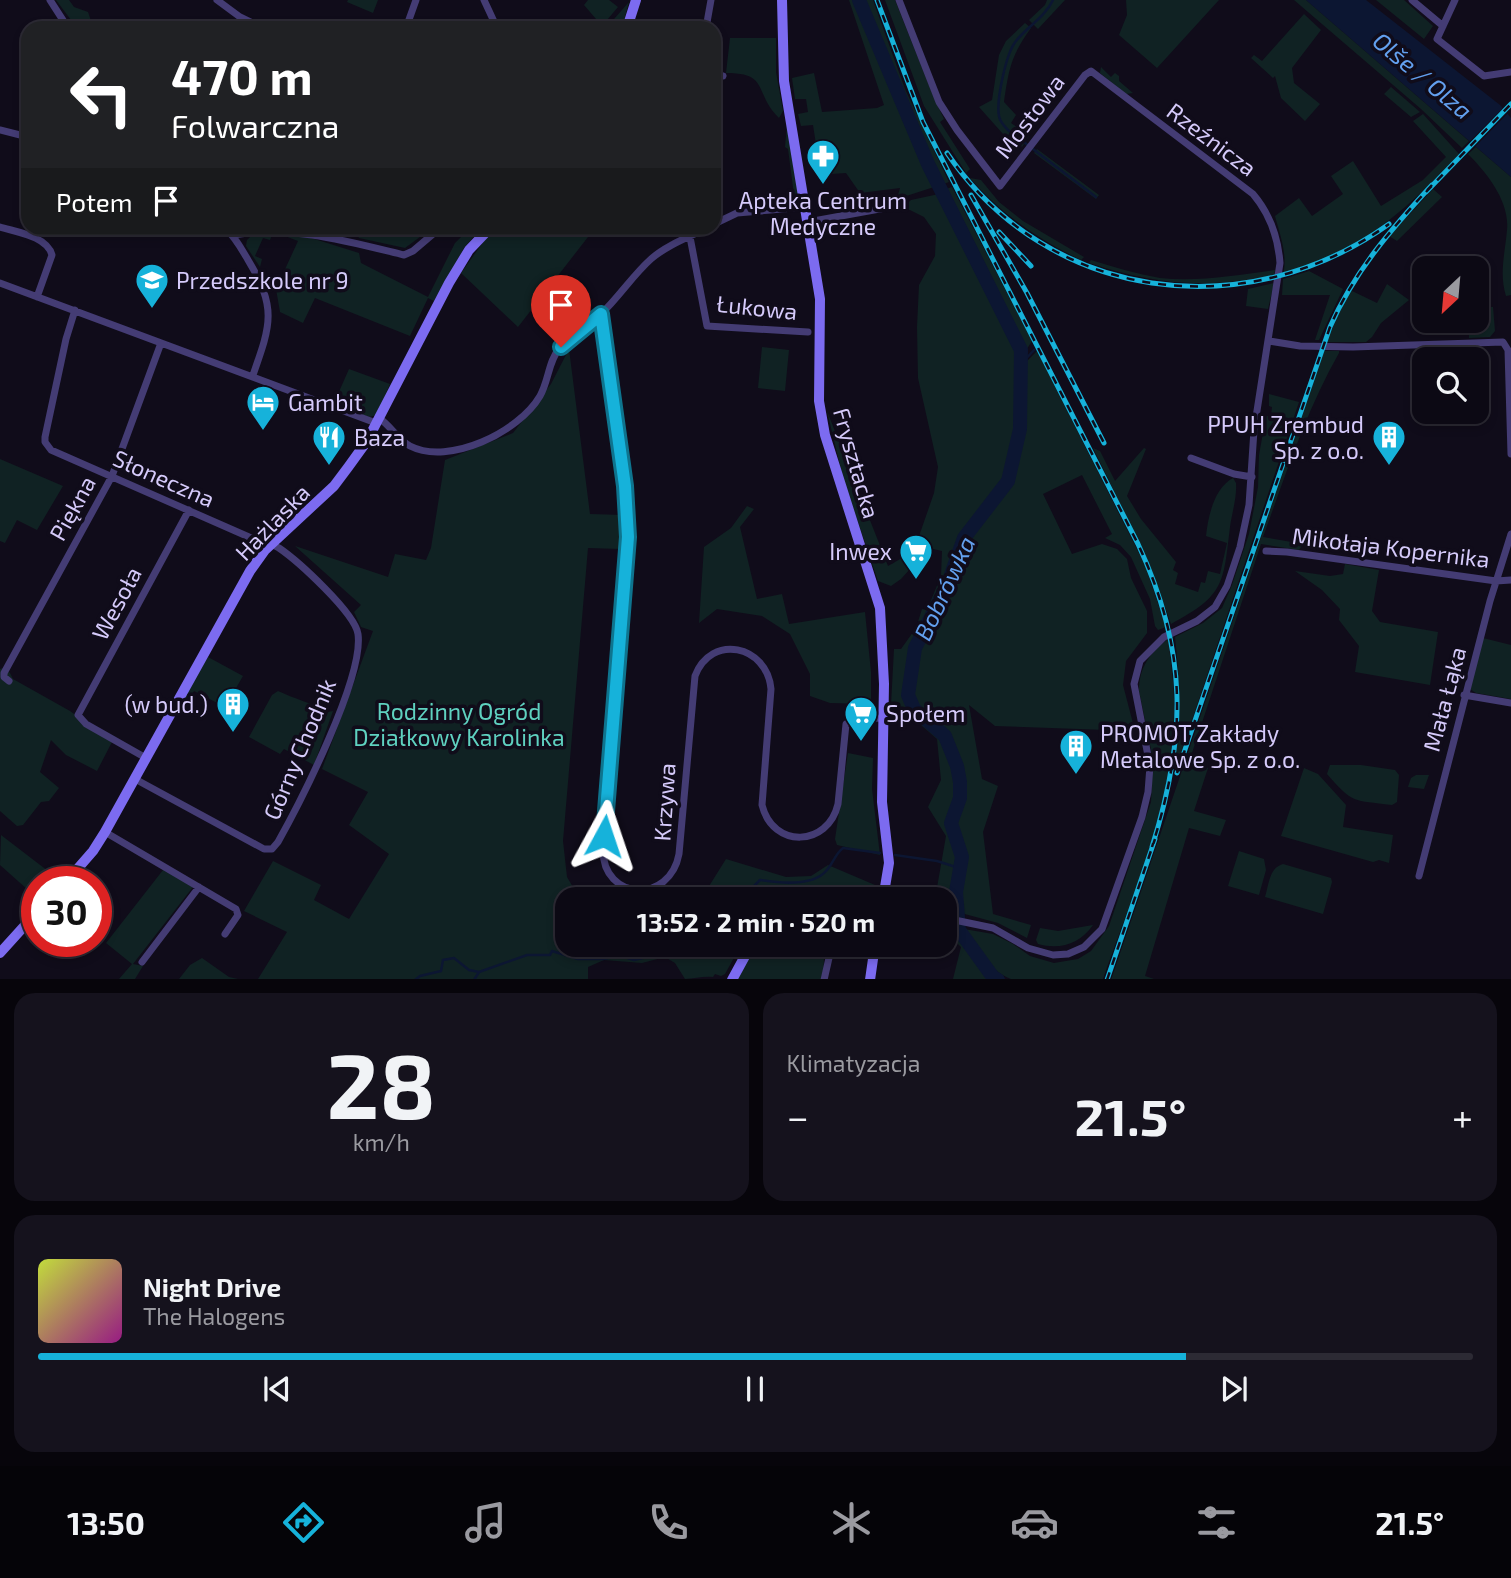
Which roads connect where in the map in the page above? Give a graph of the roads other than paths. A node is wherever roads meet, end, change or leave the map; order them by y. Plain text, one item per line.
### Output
1 (50, 0) edge
2 (217, 0) edge
3 (416, 0) edge
4 (484, 0) edge
5 (636, 0) edge
6 (709, 0) edge
7 (782, 0) edge
8 (899, 0) edge
9 (1412, 0) edge
10 (1455, 0) edge
11 (64, 21) edge
12 (248, 21) edge
13 (408, 21) edge
14 (494, 21) edge
15 (629, 21) edge
16 (707, 21) edge
17 (1443, 26) junction
18 (1091, 71) joint
19 (1511, 72) edge
20 (0, 130) edge
21 (21, 135) edge
22 (896, 206) dead end
23 (805, 207) junction
24 (721, 221) edge
25 (808, 222) junction
26 (0, 227) edge
27 (21, 234) edge
28 (24, 235) edge
29 (233, 235) edge
30 (322, 235) edge
31 (432, 235) edge
32 (483, 235) edge
33 (694, 235) edge
34 (690, 237) junction
35 (0, 283) edge
36 (37, 297) junction
37 (75, 310) junction
38 (601, 314) junction
39 (808, 332) dead end
40 (1269, 341) junction
41 (161, 343) junction
42 (253, 376) junction
43 (377, 420) junction
44 (1511, 454) edge
45 (1191, 458) dead end
46 (112, 476) junction
47 (1252, 477) junction
48 (189, 510) junction
49 (1511, 534) edge
50 (270, 545) junction
51 (1266, 551) dead end
52 (1511, 580) edge
53 (1496, 581) junction
54 (9, 681) dead end
55 (1464, 695) junction
56 (1511, 703) edge
57 (884, 718) junction
58 (146, 758) junction
59 (135, 779) junction
60 (105, 832) junction
61 (80, 866) edge
62 (1419, 876) dead end
63 (200, 887) junction
64 (888, 887) edge
65 (957, 920) edge
66 (21, 930) edge
67 (225, 934) dead end
68 (0, 953) edge
69 (744, 957) edge
70 (829, 957) edge
71 (873, 957) edge
72 (142, 962) dead end
73 (732, 979) edge
74 (824, 979) edge
75 (870, 979) edge

1 - 11 street
2 - 12 street
3 - 13 street
4 - 14 street
5 - 15 street
6 - 16 street
7 - 23 street, Frysztacka
8 - 18 street, Mostowa
9 - 17 street
10 - 17 street
17 - 19 street
18 - 40 street, Rzeźnicza
20 - 21 street
22 - 25 street
23 - 24 street
23 - 25 street, Frysztacka
25 - 57 street, Frysztacka
26 - 27 street
28 - 36 street
29 - 42 street
30 - 31 street
32 - 43 street, Hażlaska
33 - 34 street
34 - 38 street
34 - 39 street, Łukowa
35 - 36 street
36 - 37 street
37 - 41 street
37 - 46 street, Słoneczna
38 - 43 street
38 - 57 street, Krzywa
40 - 44 street
40 - 47 street, Rzeźnicza
41 - 42 street
41 - 46 street, Piękna
42 - 43 street
43 - 50 street, Hażlaska
45 - 47 street
46 - 48 street, Słoneczna
46 - 54 street, Piękna
47 - 65 street, Rzeźnicza
48 - 50 street, Słoneczna
48 - 58 street, Wesoła
49 - 53 street, Mała Łąka
50 - 58 street, Hażlaska
50 - 59 street, Górny Chodnik
51 - 53 street, Mikołaja Kopernika
52 - 53 street, Mikołaja Kopernika
53 - 55 street, Mała Łąka
55 - 56 street
55 - 62 street, Mała Łąka
57 - 64 street, Frysztacka
58 - 59 street, Hażlaska
59 - 60 street, Hażlaska
60 - 61 street, Hażlaska
60 - 63 street
63 - 67 street
63 - 72 street
66 - 68 street
69 - 73 street
70 - 74 street
71 - 75 street

